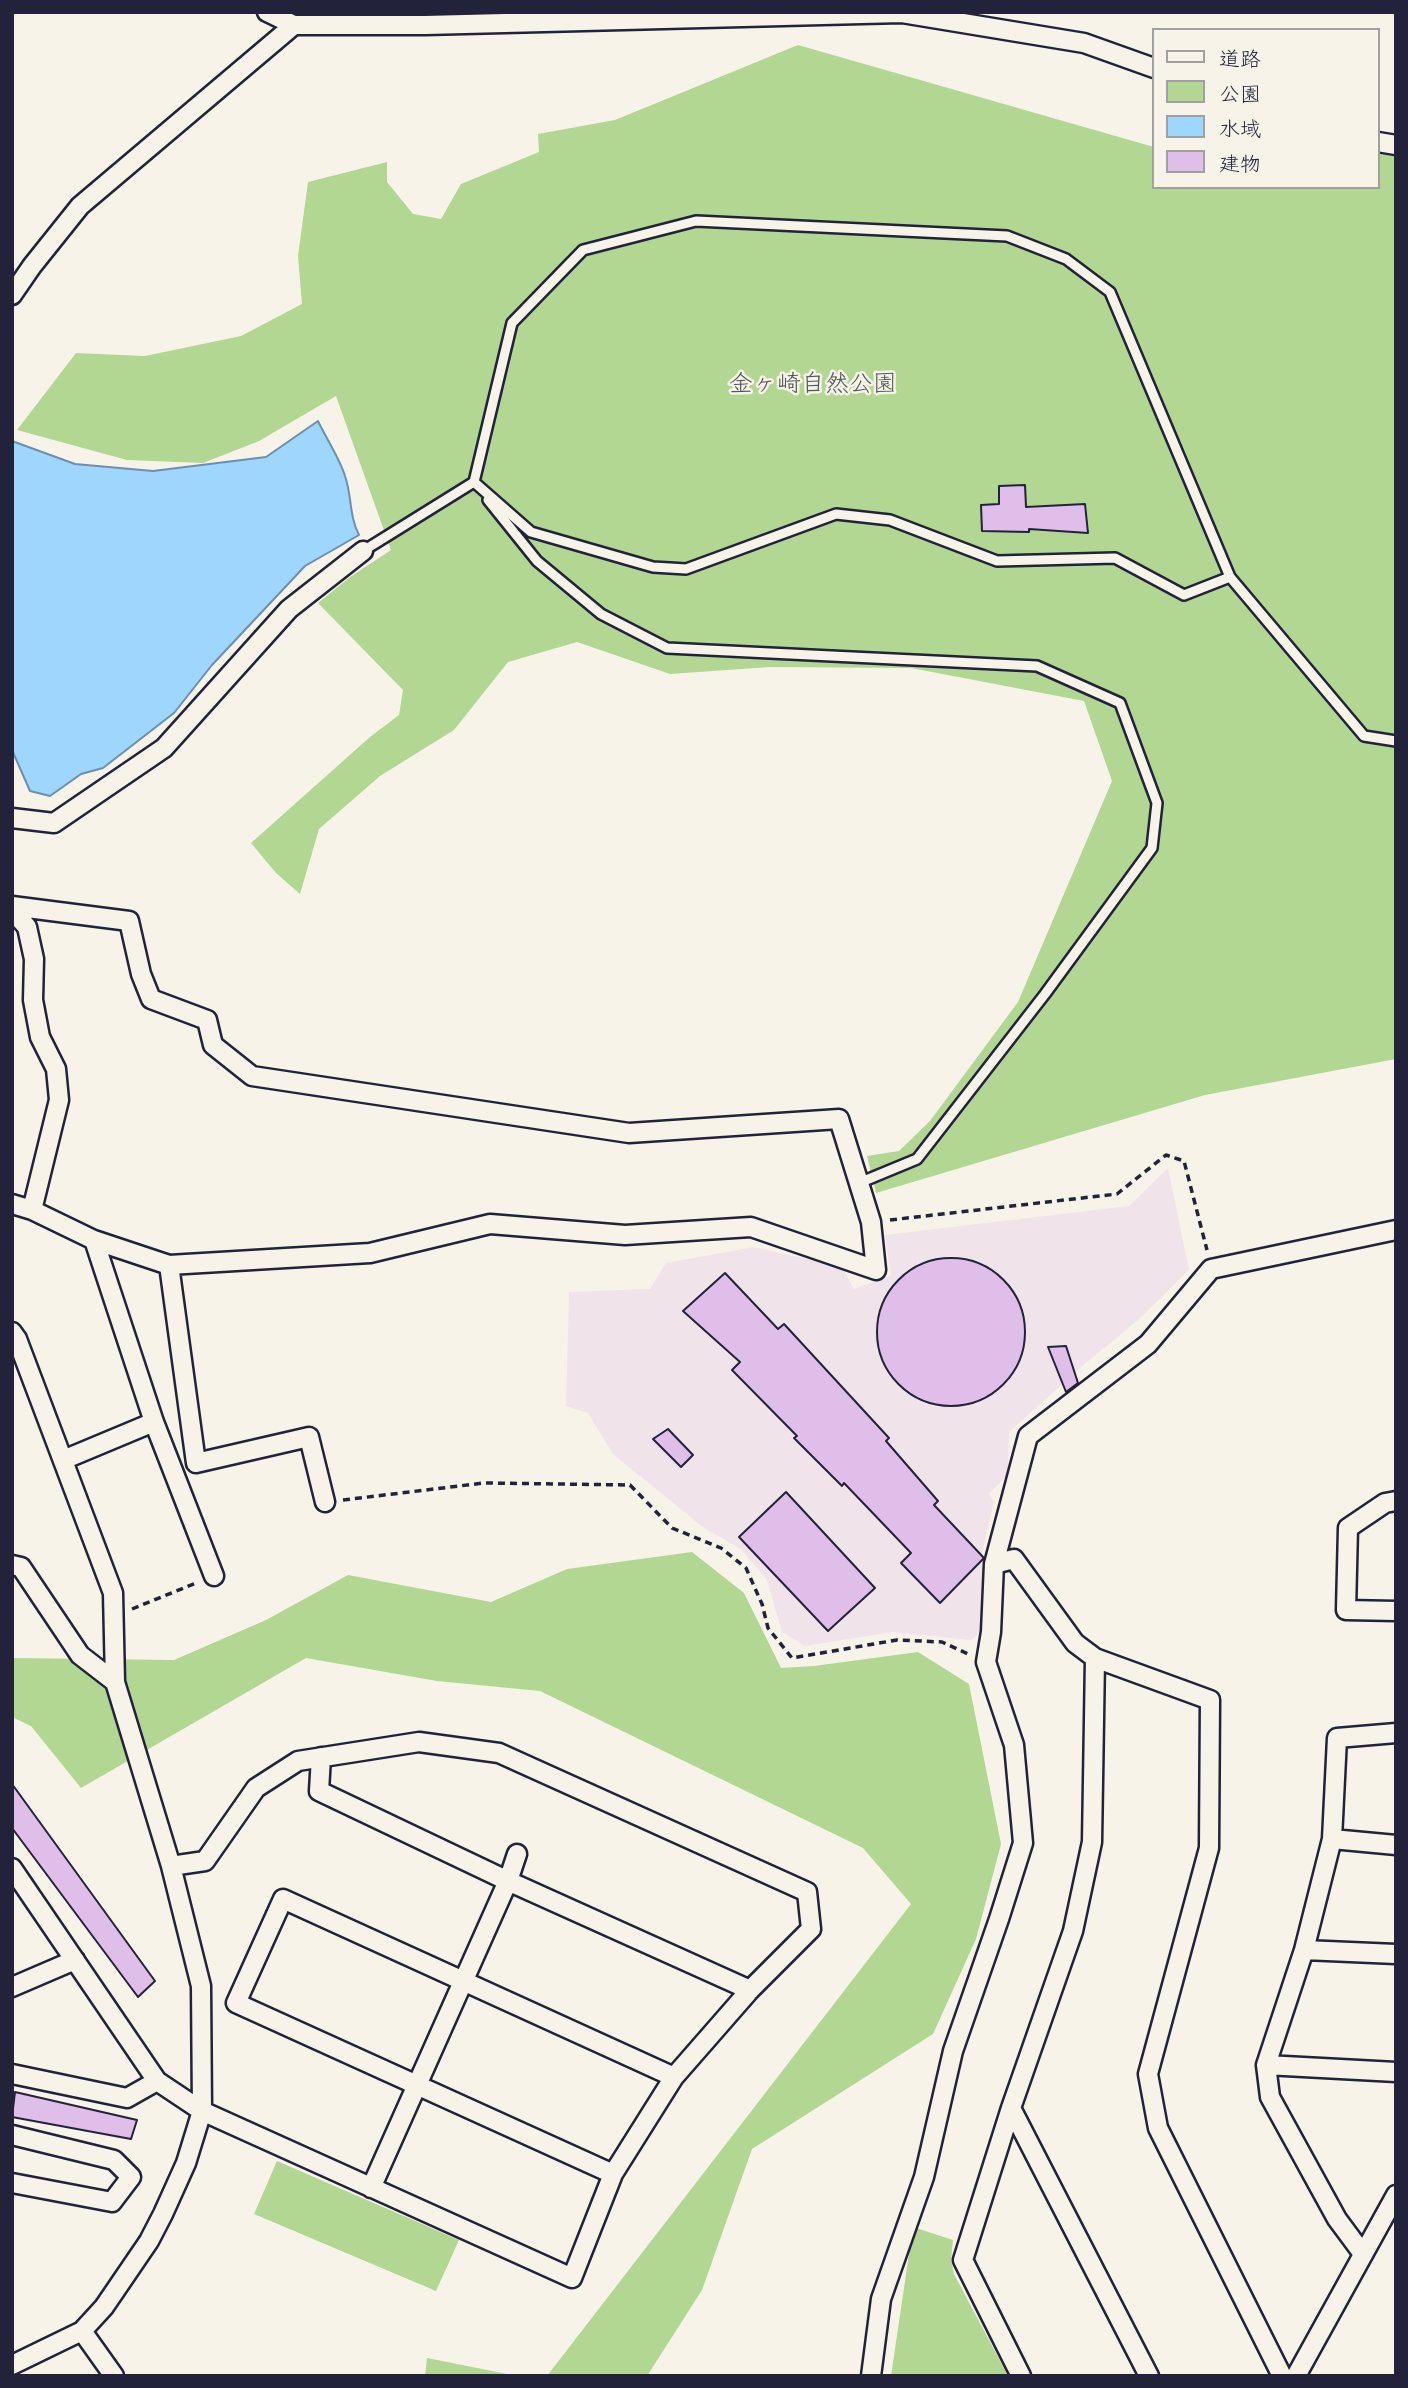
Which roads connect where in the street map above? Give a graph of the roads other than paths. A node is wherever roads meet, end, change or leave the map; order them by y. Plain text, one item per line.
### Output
1 (267, 12) edge
2 (294, 25) junction
3 (1152, 67) edge
4 (12, 295) edge
5 (474, 482) junction
6 (363, 551) joint
7 (1230, 577) junction
8 (1396, 741) edge
9 (12, 818) edge
10 (12, 908) edge
11 (859, 1184) junction
12 (12, 1204) edge
13 (32, 1210) junction
14 (1396, 1230) edge
15 (94, 1240) junction
16 (169, 1265) junction
17 (12, 1332) edge
18 (154, 1422) junction
19 (63, 1460) junction
20 (1396, 1501) edge
21 (324, 1502) road end
22 (994, 1564) junction
23 (12, 1565) edge
24 (214, 1576) road end
25 (1396, 1611) edge
26 (1095, 1658) junction
27 (115, 1682) junction
28 (1396, 1733) edge
29 (321, 1757) junction
30 (1332, 1839) junction
31 (1396, 1845) edge
32 (517, 1854) dead end
33 (171, 1866) junction
34 (12, 1868) edge
35 (508, 1881) junction
36 (1304, 1950) junction
37 (1396, 1954) edge
38 (75, 1960) junction
39 (463, 1979) junction
40 (12, 1987) edge
41 (750, 1990) junction
42 (1266, 2065) junction
43 (1396, 2072) edge
44 (12, 2074) edge
45 (674, 2077) junction
46 (157, 2081) junction
47 (416, 2086) junction
48 (1011, 2108) junction
49 (202, 2111) junction
50 (12, 2135) edge
51 (613, 2174) junction
52 (12, 2183) edge
53 (371, 2188) junction
54 (1396, 2195) edge
55 (1363, 2254) junction
56 (82, 2330) junction
57 (12, 2365) edge
58 (114, 2376) edge
59 (871, 2376) edge
60 (1021, 2376) edge
61 (1149, 2376) edge
62 (1282, 2376) edge
63 (1296, 2376) edge

1 - 2 street
2 - 3 street
2 - 4 street
5 - 6 lane
5 - 7 lane
5 - 7 lane
5 - 11 lane
6 - 9 street
7 - 8 lane
10 - 11 street
10 - 13 street
11 - 16 street
12 - 13 street
13 - 15 street
14 - 22 street
15 - 16 street
15 - 18 street
16 - 21 street
17 - 19 street
18 - 19 street
18 - 24 street
19 - 27 street
20 - 25 street
22 - 26 street
22 - 59 street
23 - 27 street
26 - 48 street
26 - 62 street
27 - 33 street
28 - 30 street
29 - 33 street
29 - 35 street
29 - 41 street
30 - 31 street
30 - 36 street
32 - 35 street
33 - 49 street
34 - 38 street
35 - 39 street
35 - 41 street
36 - 37 street
36 - 42 street
38 - 40 street
38 - 46 street
39 - 45 street
39 - 47 street
39 - 47 street
41 - 45 street
42 - 43 street
42 - 55 street
44 - 46 street
45 - 51 street
46 - 49 street
47 - 51 street
47 - 53 street
48 - 60 street
48 - 61 street
49 - 53 street
49 - 56 street
50 - 52 street
51 - 53 street
54 - 55 street
55 - 63 street
56 - 57 street
56 - 58 street

